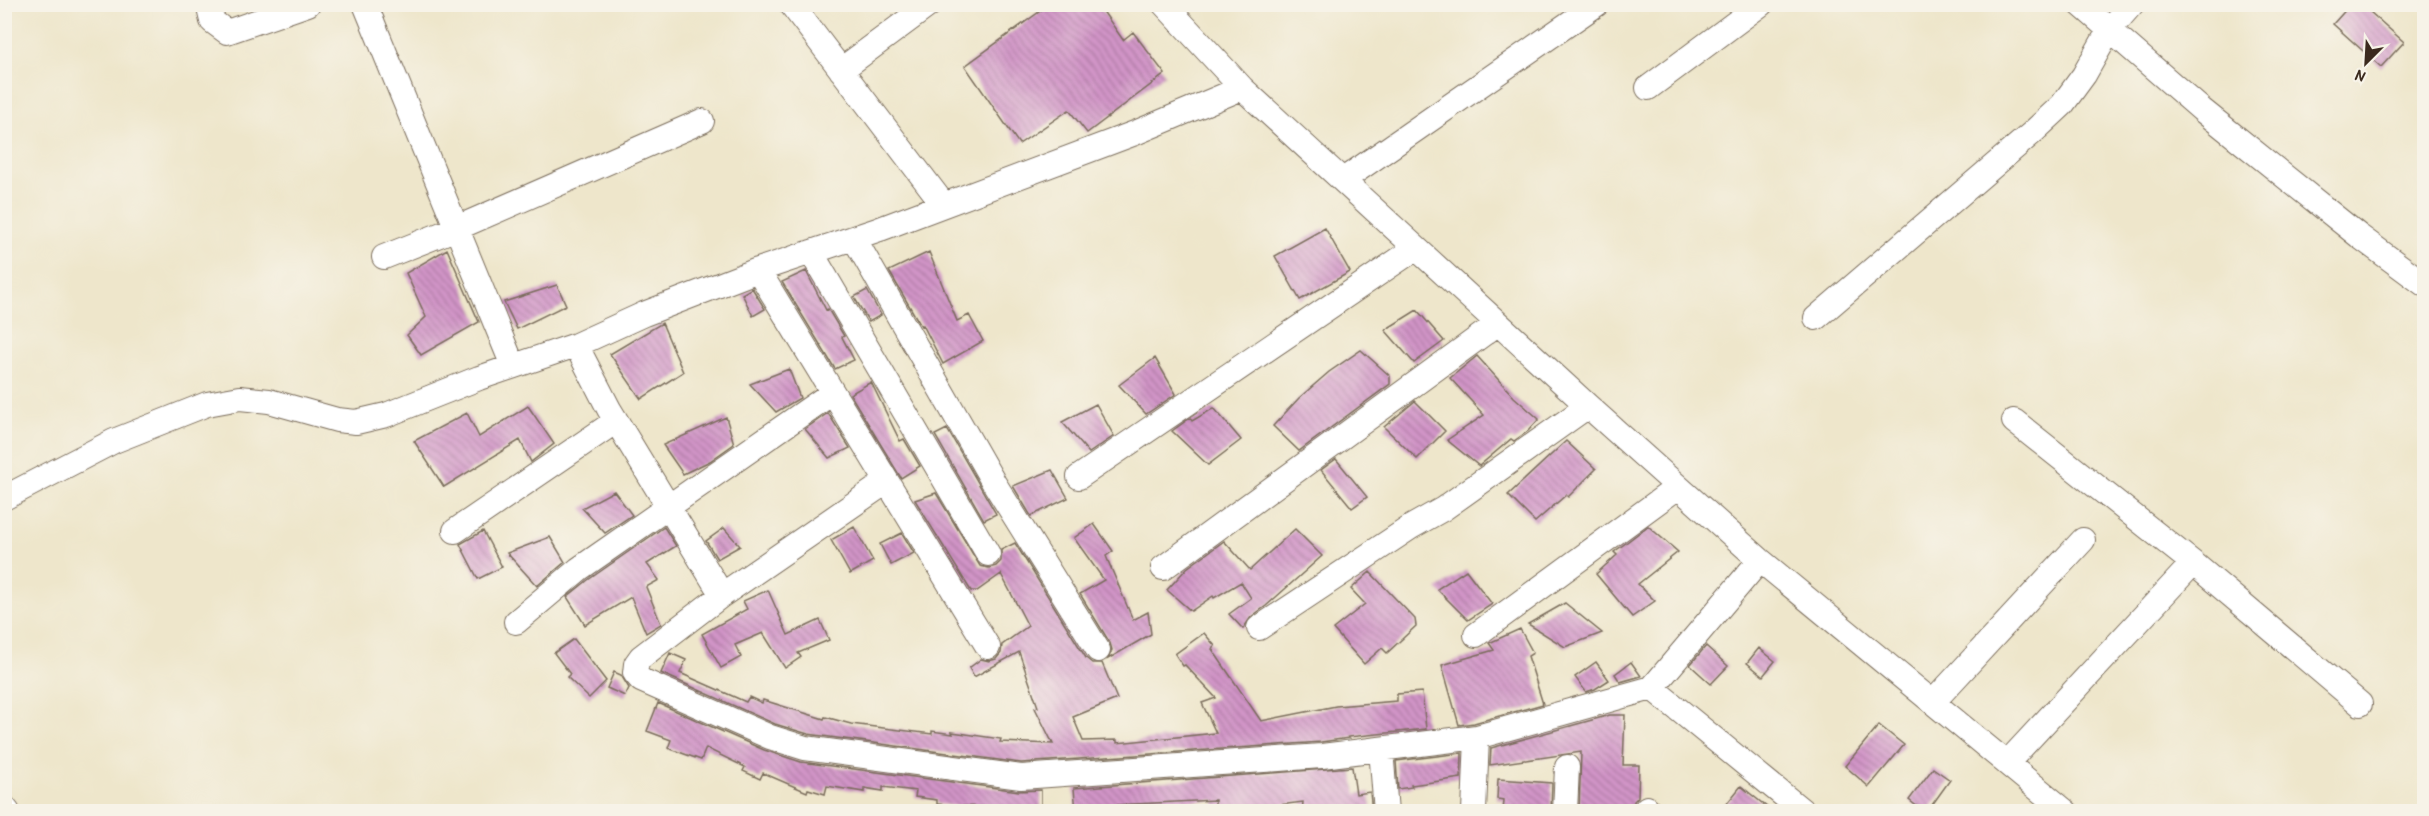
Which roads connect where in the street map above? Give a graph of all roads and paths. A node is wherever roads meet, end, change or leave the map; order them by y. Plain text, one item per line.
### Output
1 (208, 4) edge
2 (308, 4) edge
3 (365, 4) edge
4 (791, 4) edge
5 (930, 4) edge
6 (1164, 4) edge
7 (1597, 4) edge
8 (1761, 4) edge
9 (2080, 4) edge
10 (2132, 4) edge
11 (2110, 29) junction
12 (841, 70) junction
13 (1242, 88) junction
14 (1648, 88) dead end
15 (702, 121) dead end
16 (1343, 180) junction
17 (944, 205) junction
18 (457, 228) junction
19 (854, 238) junction
20 (1416, 248) junction
21 (811, 252) junction
22 (384, 257) dead end
23 (758, 270) junction
24 (2424, 284) edge
25 (1816, 318) dead end
26 (1497, 324) junction
27 (576, 345) junction
28 (513, 366) junction
29 (832, 393) junction
30 (1588, 406) junction
31 (616, 421) junction
32 (2014, 421) dead end
33 (1079, 477) dead end
34 (886, 482) junction
35 (1678, 486) junction
36 (4, 498) edge
37 (668, 507) junction
38 (455, 531) dead end
39 (2084, 540) dead end
40 (988, 554) dead end
41 (1760, 560) junction
42 (2193, 563) junction
43 (1163, 568) dead end
44 (722, 596) junction
45 (516, 622) dead end
46 (1258, 628) dead end
47 (1476, 635) dead end
48 (988, 647) dead end
49 (1098, 650) dead end
50 (1652, 688) junction
51 (1933, 702) junction
52 (2360, 704) dead end
53 (1477, 737) junction
54 (1381, 749) junction
55 (2007, 763) junction
56 (1567, 767) dead end
57 (4, 807) edge
58 (8, 812) edge
59 (1386, 812) edge
60 (1474, 812) edge
61 (1565, 812) edge
62 (1804, 812) edge
63 (2066, 812) edge

1 - 2 street
3 - 18 street
4 - 12 street
5 - 12 street
6 - 13 street
7 - 16 street
8 - 14 street
9 - 11 street
10 - 11 street
11 - 24 street
11 - 25 street
12 - 17 street
13 - 16 street
13 - 17 street
15 - 18 street
16 - 20 street
17 - 19 street
18 - 22 street
18 - 28 street
19 - 21 street
19 - 49 street
20 - 26 street
20 - 33 street
21 - 23 street
21 - 40 street
23 - 27 street
23 - 29 street
26 - 30 street
26 - 43 street
27 - 28 street
27 - 31 street
28 - 36 street
29 - 34 street
29 - 37 street
30 - 35 street
30 - 46 street
31 - 37 street
31 - 38 street
32 - 42 street
34 - 44 street
34 - 48 street
35 - 41 street
35 - 47 street
37 - 44 street
37 - 45 street
39 - 51 street
41 - 50 street
41 - 51 street
42 - 52 street
42 - 55 street
44 - 54 street
50 - 53 street
50 - 62 street
51 - 55 street
53 - 54 street
53 - 60 street
54 - 59 street
55 - 63 street
56 - 61 street
57 - 58 street

